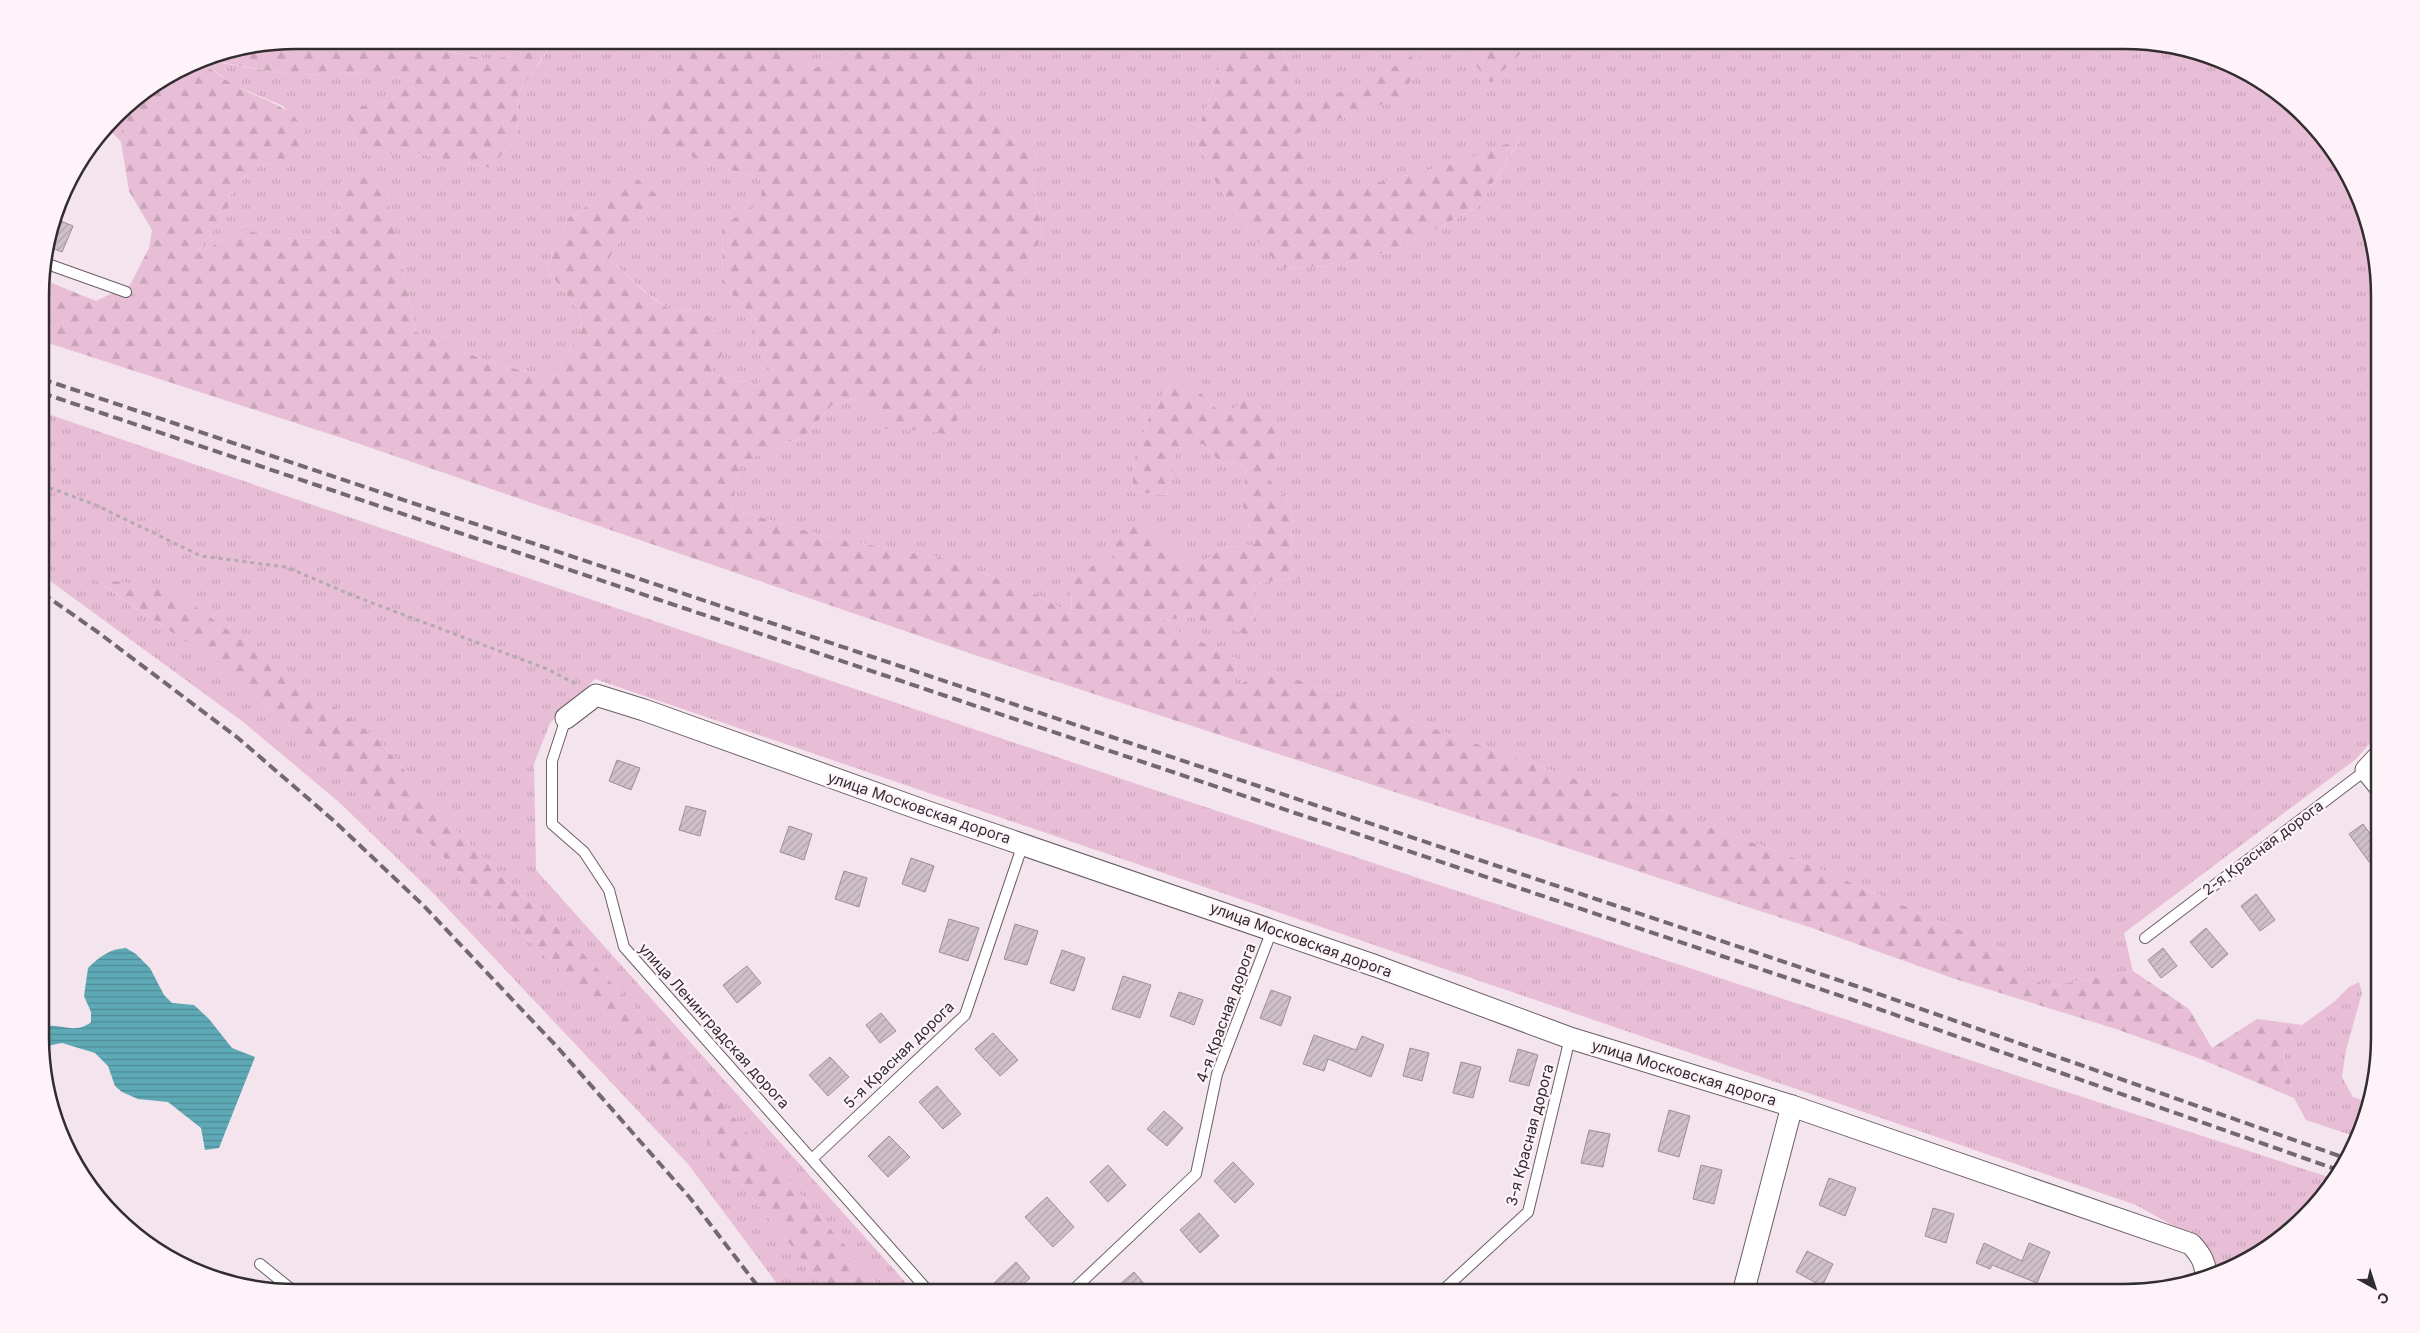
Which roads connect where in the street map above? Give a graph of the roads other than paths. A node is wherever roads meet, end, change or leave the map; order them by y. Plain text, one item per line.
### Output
1 (51, 265) edge
2 (126, 292) dead end
3 (566, 718) joint
4 (2371, 765) edge
5 (1023, 844) junction
6 (1272, 930) junction
7 (2145, 938) dead end
8 (1570, 1038) junction
9 (1792, 1106) junction
10 (812, 1159) junction
11 (260, 1264) dead end
12 (2206, 1270) edge
13 (285, 1284) edge
14 (922, 1284) edge
15 (1080, 1284) edge
16 (1450, 1284) edge
17 (1745, 1284) edge

1 - 2 lane
3 - 5 street, улица Московская дорога
3 - 10 lane, улица Ленинградская дорога
4 - 7 lane, 2-я Красная дорога
5 - 6 street, улица Московская дорога
5 - 10 lane, 5-я Красная дорога
6 - 8 street, улица Московская дорога
6 - 15 lane, 4-я Красная дорога
8 - 9 street, улица Московская дорога
8 - 16 lane, 3-я Красная дорога
9 - 12 street, улица Московская дорога
9 - 17 street
10 - 14 lane, улица Ленинградская дорога
11 - 13 lane

